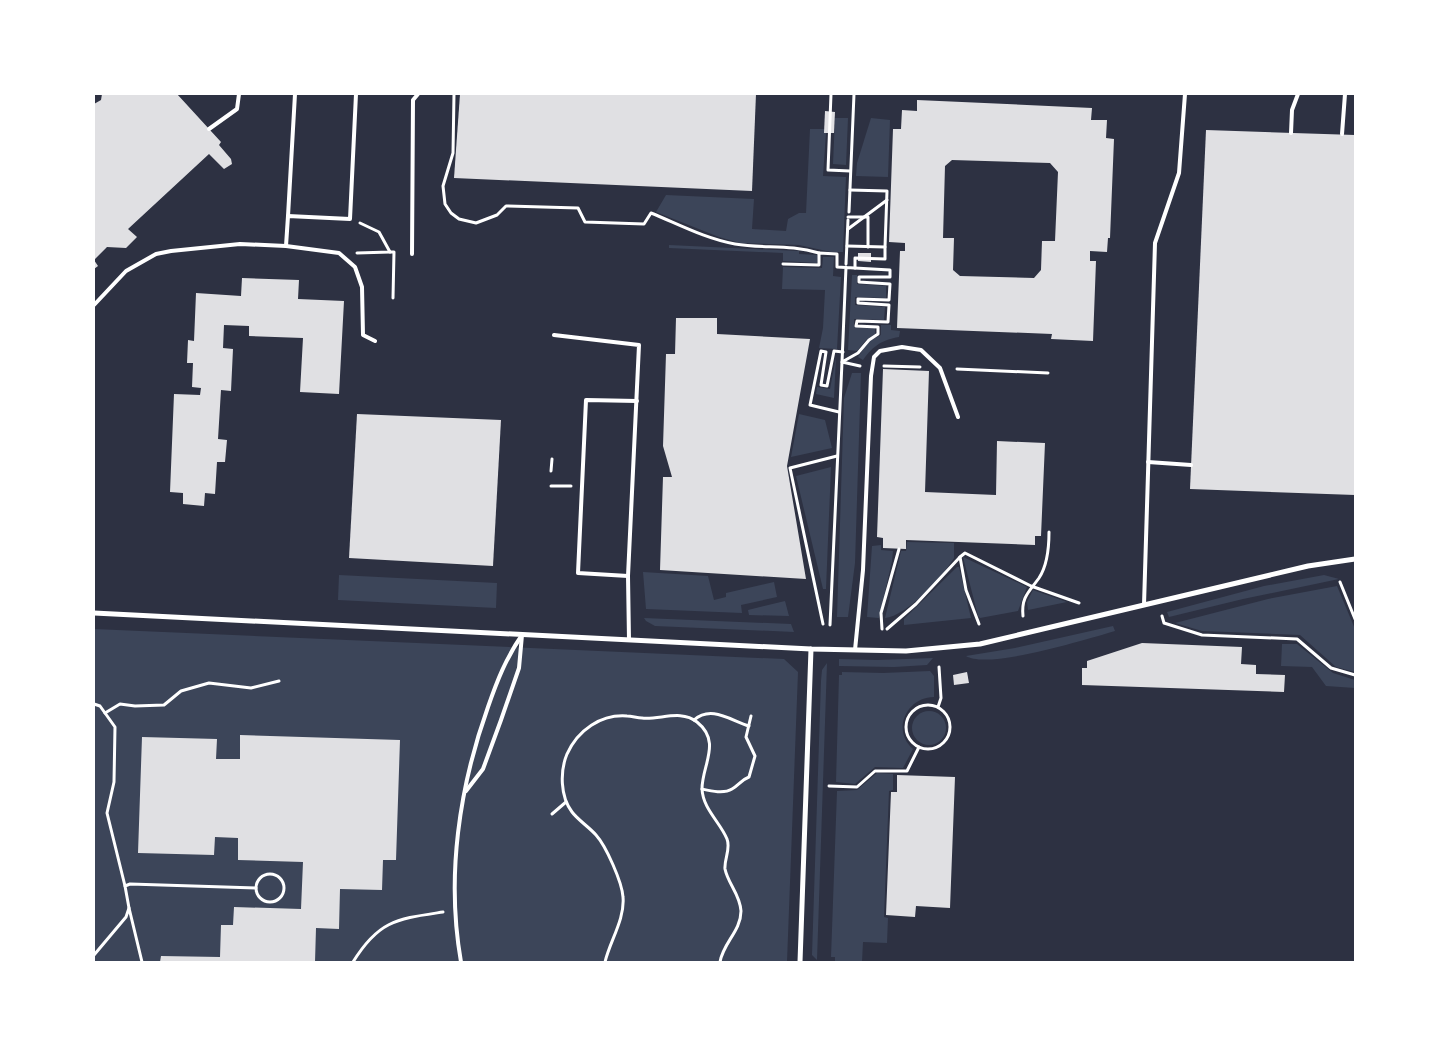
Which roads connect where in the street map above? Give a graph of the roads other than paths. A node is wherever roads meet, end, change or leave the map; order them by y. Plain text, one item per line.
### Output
1 (239, 94) edge
2 (295, 94) edge
3 (356, 94) edge
4 (418, 94) edge
5 (1185, 94) edge
6 (1298, 94) edge
7 (1345, 94) edge
8 (209, 130) dead end
9 (1291, 133) dead end
10 (1342, 134) dead end
11 (288, 216) junction
12 (286, 246) junction
13 (412, 254) dead end
14 (94, 305) edge
15 (554, 335) dead end
16 (375, 341) dead end
17 (637, 400) junction
18 (958, 417) dead end
19 (1148, 462) junction
20 (1191, 465) dead end
21 (1355, 559) edge
22 (628, 576) junction
23 (1144, 605) junction
24 (94, 613) edge
25 (522, 635) junction
26 (629, 640) junction
27 (811, 649) junction
28 (855, 650) junction
29 (465, 793) junction
30 (461, 962) edge
31 (800, 962) edge

1 - 8 lane
2 - 11 lane
3 - 11 lane
4 - 13 lane
5 - 19 lane
6 - 9 lane
7 - 10 lane
11 - 12 lane
12 - 14 lane
12 - 16 lane
15 - 17 lane
17 - 22 lane
17 - 22 lane
18 - 28 lane
19 - 20 lane
19 - 23 lane
21 - 23 street
22 - 26 lane
23 - 28 street
24 - 25 street
25 - 26 street
25 - 29 lane
25 - 29 lane
26 - 27 street
27 - 28 street
27 - 31 street
29 - 30 lane

